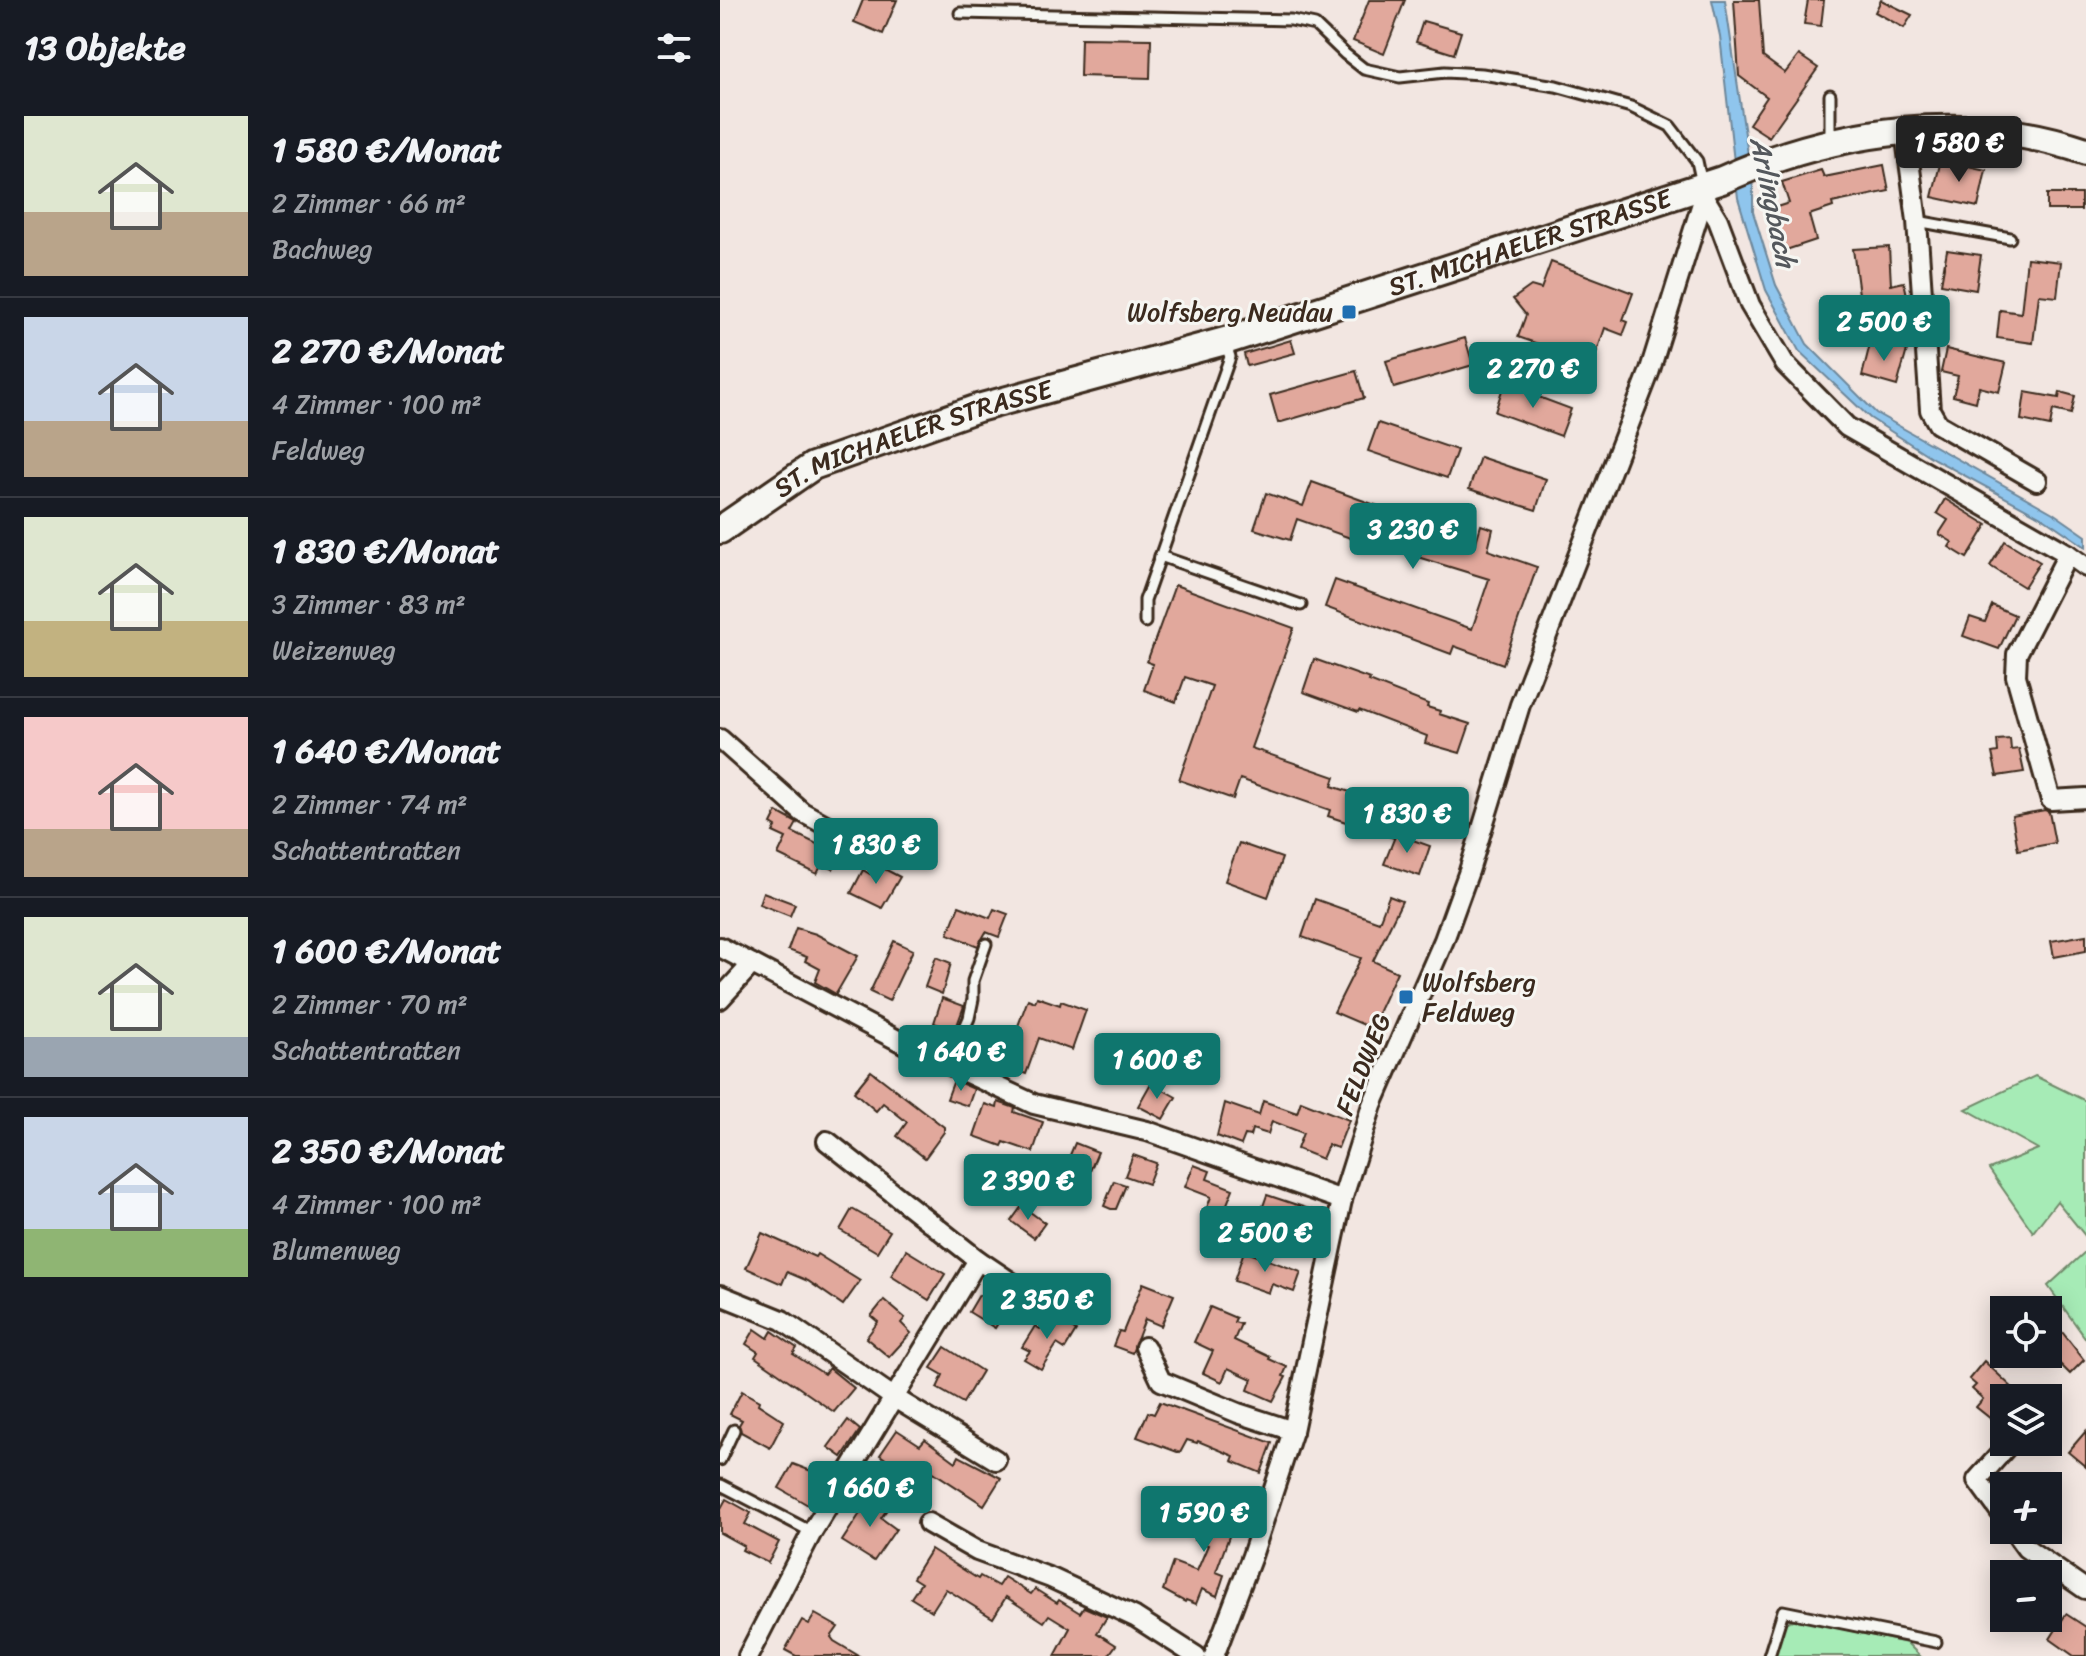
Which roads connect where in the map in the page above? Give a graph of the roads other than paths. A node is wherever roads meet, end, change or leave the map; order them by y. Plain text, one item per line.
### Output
1 (960, 13) dead end
2 (1830, 95) dead end
3 (1905, 131) junction
4 (1830, 141) junction
5 (2086, 151) edge
6 (1709, 188) junction
7 (1917, 221) junction
8 (2010, 238) dead end
9 (1225, 341) junction
10 (2037, 481) dead end
11 (720, 530) edge
12 (2068, 554) junction
13 (1160, 556) junction
14 (2086, 567) edge
15 (1301, 605) dead end
16 (1145, 622) dead end
17 (720, 739) edge
18 (2086, 798) edge
19 (846, 836) dead end
20 (986, 944) dead end
21 (720, 947) edge
22 (752, 964) junction
23 (720, 999) edge
24 (949, 1064) junction
25 (827, 1141) dead end
26 (1342, 1200) junction
27 (978, 1260) junction
28 (720, 1295) edge
29 (1030, 1295) dead end
30 (1145, 1347) dead end
31 (893, 1397) junction
32 (734, 1430) dead end
33 (1293, 1431) junction
34 (1998, 1456) edge
35 (720, 1460) edge
36 (996, 1460) dead end
37 (720, 1474) edge
38 (720, 1486) edge
39 (1990, 1498) edge
40 (928, 1523) dead end
41 (812, 1532) junction
42 (2023, 1544) edge
43 (2086, 1589) edge
44 (1936, 1642) dead end
45 (748, 1656) edge
46 (1196, 1656) edge
47 (1214, 1656) edge
48 (1769, 1656) edge

1 - 6 lane
2 - 4 lane
3 - 4 main road, ST. MICHAELER STRASSE
3 - 5 main road, ST. MICHAELER STRASSE
3 - 7 street
4 - 6 main road, ST. MICHAELER STRASSE
6 - 9 main road, ST. MICHAELER STRASSE
6 - 12 street
6 - 26 street, FELDWEG
7 - 8 lane
7 - 10 street
9 - 11 main road, ST. MICHAELER STRASSE
9 - 13 lane
12 - 14 street
12 - 18 street
13 - 15 lane
13 - 16 lane
17 - 19 street
20 - 24 lane
21 - 22 street
22 - 23 street
22 - 24 street
24 - 26 street
25 - 27 street
26 - 33 street, FELDWEG
27 - 29 street
27 - 31 street
28 - 31 street
30 - 33 street
31 - 36 street
31 - 41 street
32 - 35 lane
33 - 47 street, FELDWEG
34 - 39 street
37 - 38 lane
38 - 41 lane
40 - 46 street
41 - 45 street
42 - 43 street
44 - 48 lane

